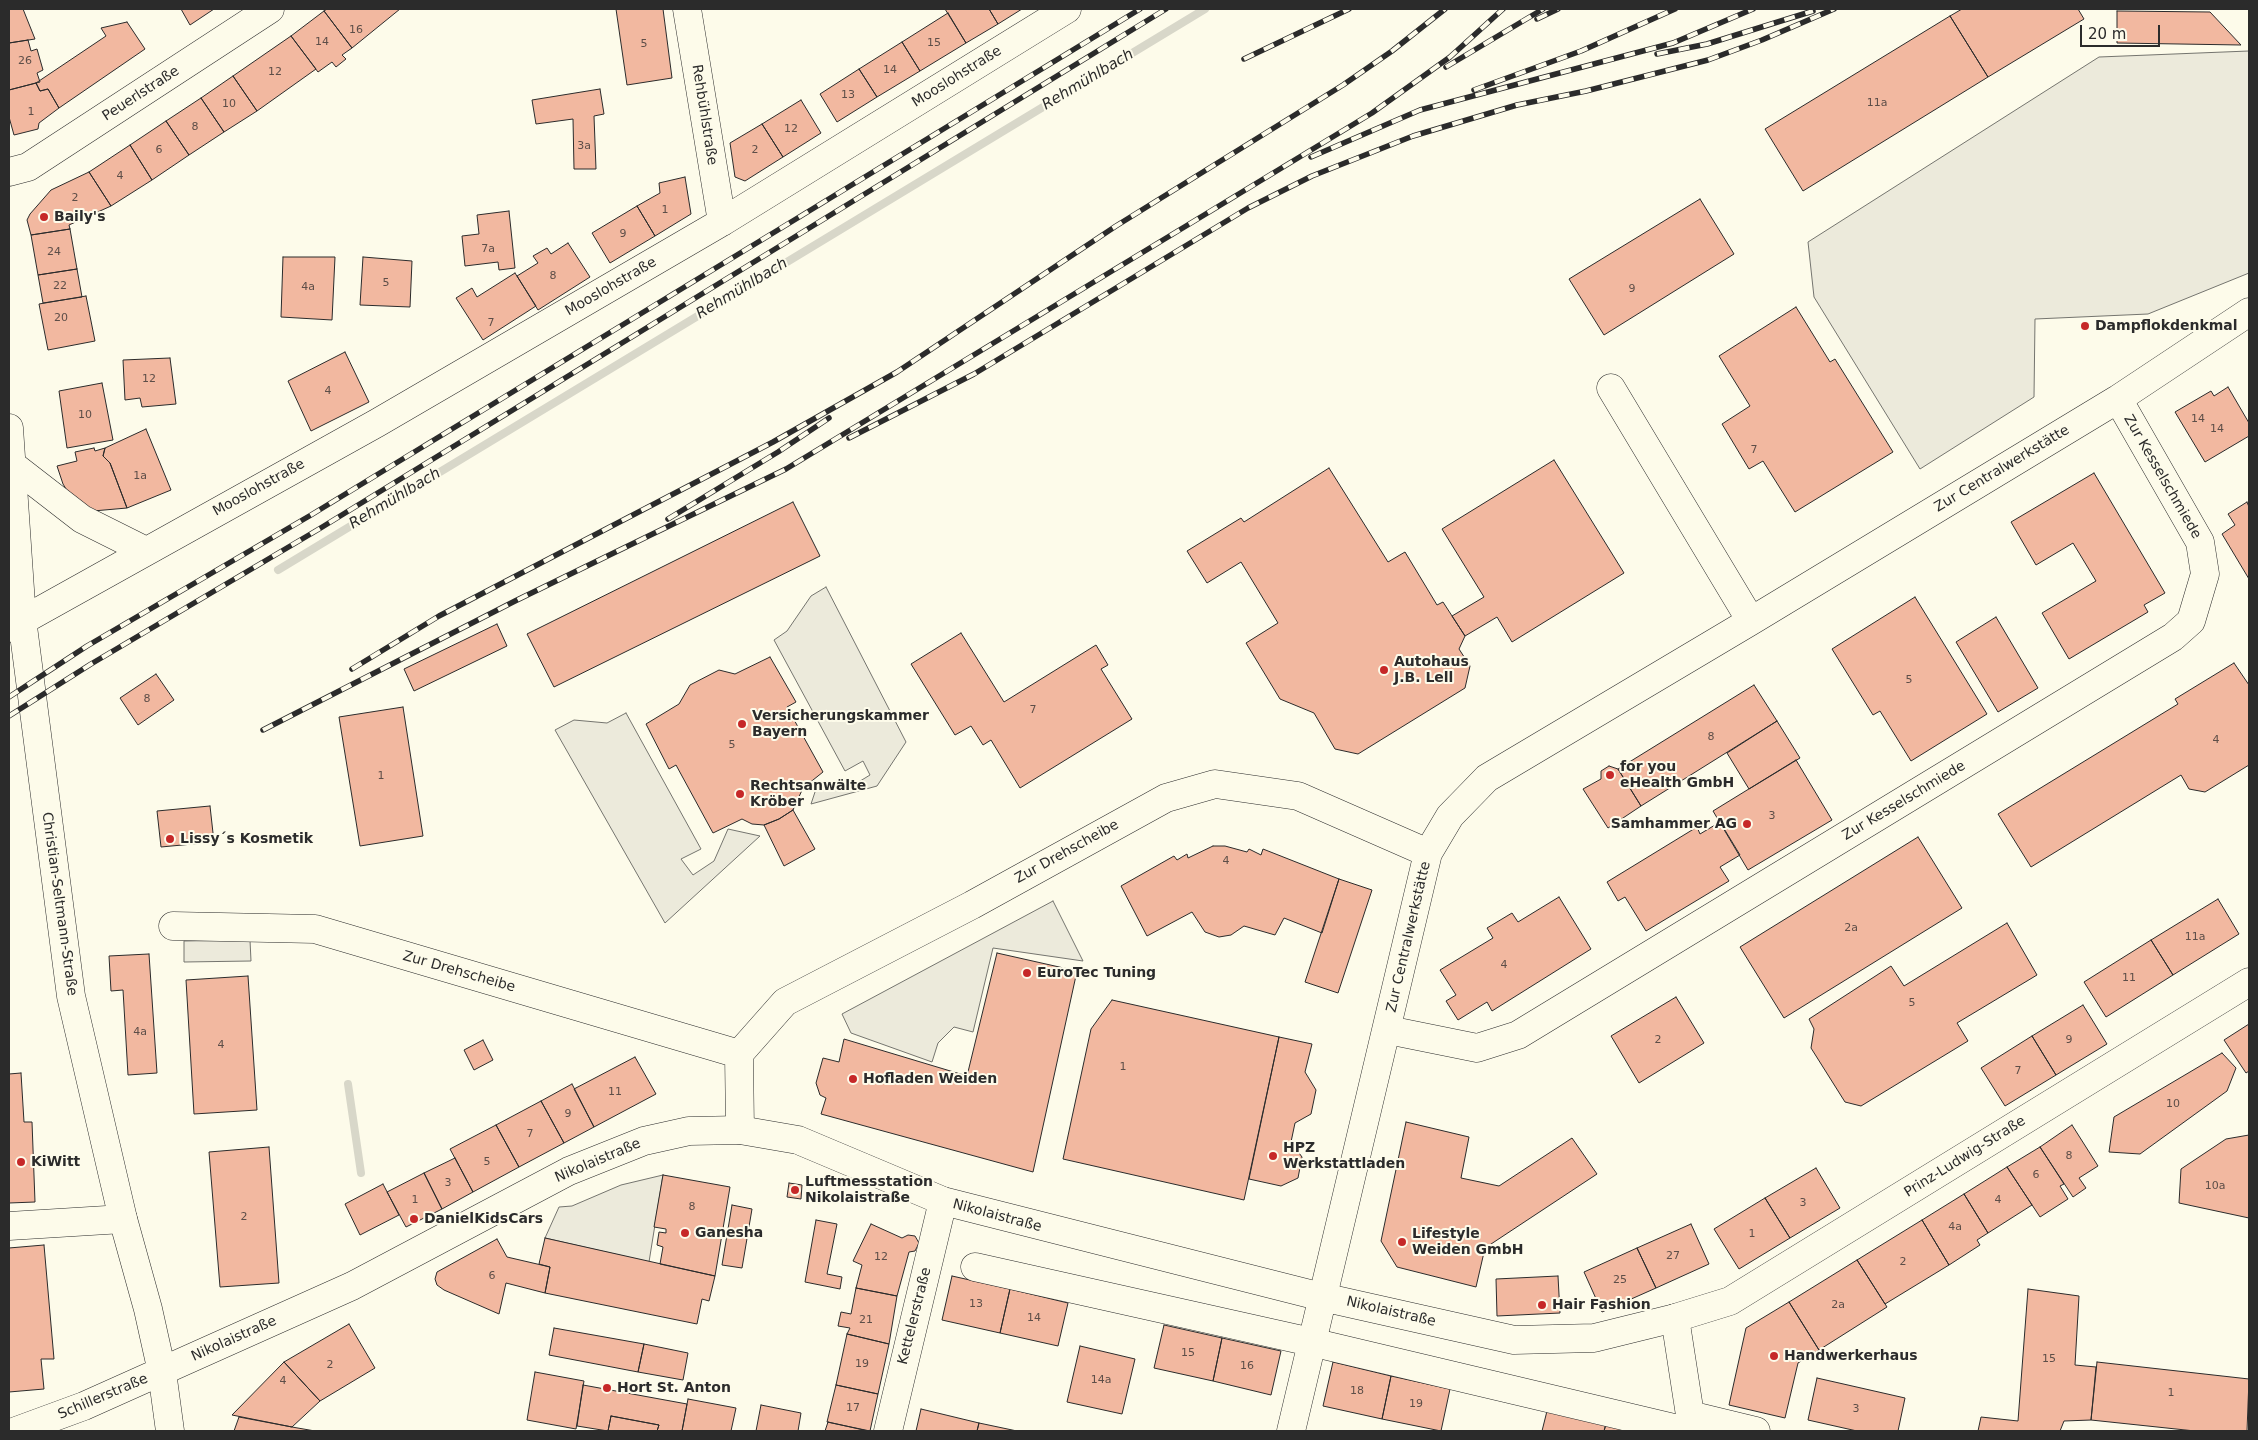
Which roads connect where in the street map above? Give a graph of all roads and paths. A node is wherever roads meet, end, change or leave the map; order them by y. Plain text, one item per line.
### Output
1 (270, 9) edge
2 (687, 9) edge
3 (1067, 9) edge
4 (9, 172) edge
5 (722, 222) junction
6 (2249, 312) edge
7 (1611, 388) dead end
8 (2118, 399) junction
9 (9, 428) edge
10 (11, 464) junction
11 (146, 551) junction
12 (1752, 621) junction
13 (15, 624) edge
14 (1428, 854) junction
15 (173, 926) dead end
16 (2249, 982) edge
17 (1388, 1030) junction
18 (739, 1054) junction
19 (740, 1130) junction
20 (943, 1202) junction
21 (123, 1219) junction
22 (9, 1226) edge
23 (975, 1267) dead end
24 (1322, 1297) junction
25 (1674, 1318) junction
26 (1311, 1342) junction
27 (162, 1372) junction
28 (1688, 1426) edge
29 (16, 1431) edge
30 (170, 1431) edge
31 (888, 1431) edge
32 (1291, 1431) edge
33 (1756, 1431) edge

1 - 4 street, Peuerlstraße
2 - 5 street, Rehbühlstraße
3 - 5 street, Mooslohstraße
5 - 11 street, Mooslohstraße
6 - 8 street, Zur Centralwerkstätte
7 - 12 street
8 - 12 street, Zur Centralwerkstätte
8 - 17 street, Zur Kesselschmiede
9 - 10 street, Christian-Seltmann-Straße
10 - 11 street
10 - 13 street, Christian-Seltmann-Straße
11 - 13 street, Mooslohstraße
12 - 14 street, Zur Centralwerkstätte
13 - 21 street, Christian-Seltmann-Straße
14 - 17 street, Zur Centralwerkstätte
14 - 18 street, Zur Drehscheibe
15 - 18 street, Zur Drehscheibe
16 - 25 street, Prinz-Ludwig-Straße
17 - 24 street, Zur Centralwerkstätte
18 - 19 street
19 - 20 street, Nikolaistraße
19 - 27 street, Nikolaistraße
20 - 24 street, Nikolaistraße
20 - 31 street, Kettelerstraße
21 - 22 street
21 - 27 street, Christian-Seltmann-Straße
23 - 26 street
24 - 25 street, Nikolaistraße
24 - 26 street, Zur Centralwerkstätte
25 - 28 street
26 - 28 street
26 - 32 street, Zur Centralwerkstätte
27 - 29 street, Schillerstraße
27 - 30 street, Christian-Seltmann-Straße
28 - 33 street

